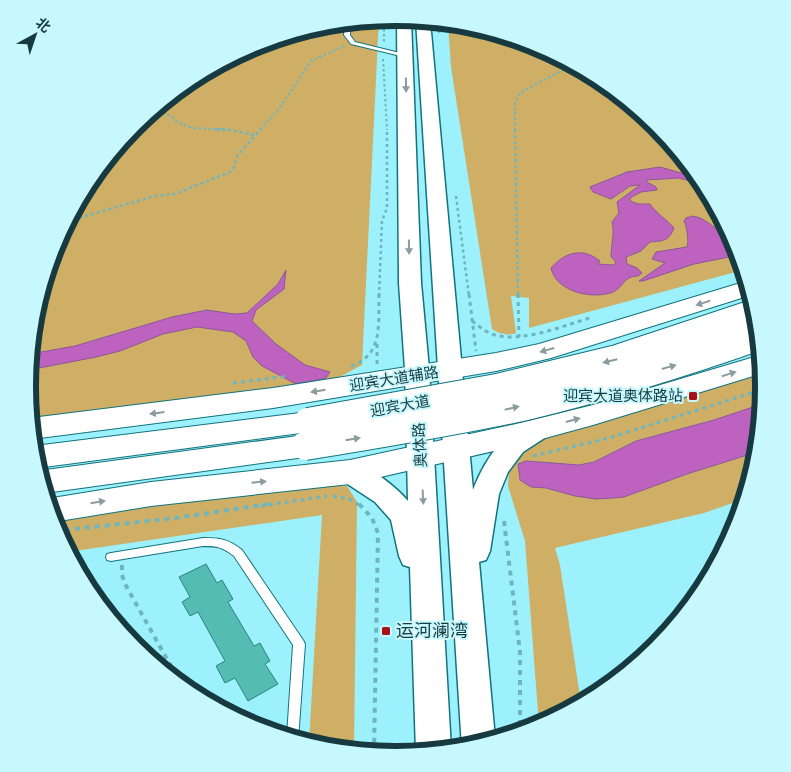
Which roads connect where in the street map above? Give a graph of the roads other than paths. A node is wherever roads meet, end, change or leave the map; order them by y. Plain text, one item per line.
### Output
1 (404, 26) edge
2 (347, 29) edge
3 (434, 29) edge
4 (405, 55) junction
5 (742, 290) edge
6 (748, 316) edge
7 (752, 339) edge
8 (754, 366) edge
9 (449, 370) junction
10 (417, 375) junction
11 (39, 428) edge
12 (533, 443) junction
13 (455, 448) junction
14 (43, 456) edge
15 (421, 456) junction
16 (350, 472) junction
17 (49, 481) edge
18 (57, 509) edge
19 (111, 556) dead end
20 (468, 608) junction
21 (428, 610) junction
22 (294, 731) edge
23 (477, 736) edge
24 (433, 744) edge

1 - 4 main road, 奥体路
2 - 4 lane
3 - 9 main road
4 -> 10 main road, 奥体路
5 -> 9 main road, 迎宾大道辅路
6 -> 14 main road, 迎宾大道, bridge
17 -> 7 main road, 迎宾大道, bridge
12 -> 8 main road
9 - 10 main road, 迎宾大道辅路
9 - 13 main road
10 -> 11 main road, 迎宾大道辅路
10 - 15 main road, 奥体路
12 - 13 main road
12 - 20 main road
13 - 15 main road
13 - 20 main road
15 - 16 main road
15 -> 21 main road, 奥体路
18 -> 16 main road
16 - 21 main road
19 - 22 lane
20 - 23 main road
21 - 24 main road, 奥体路

